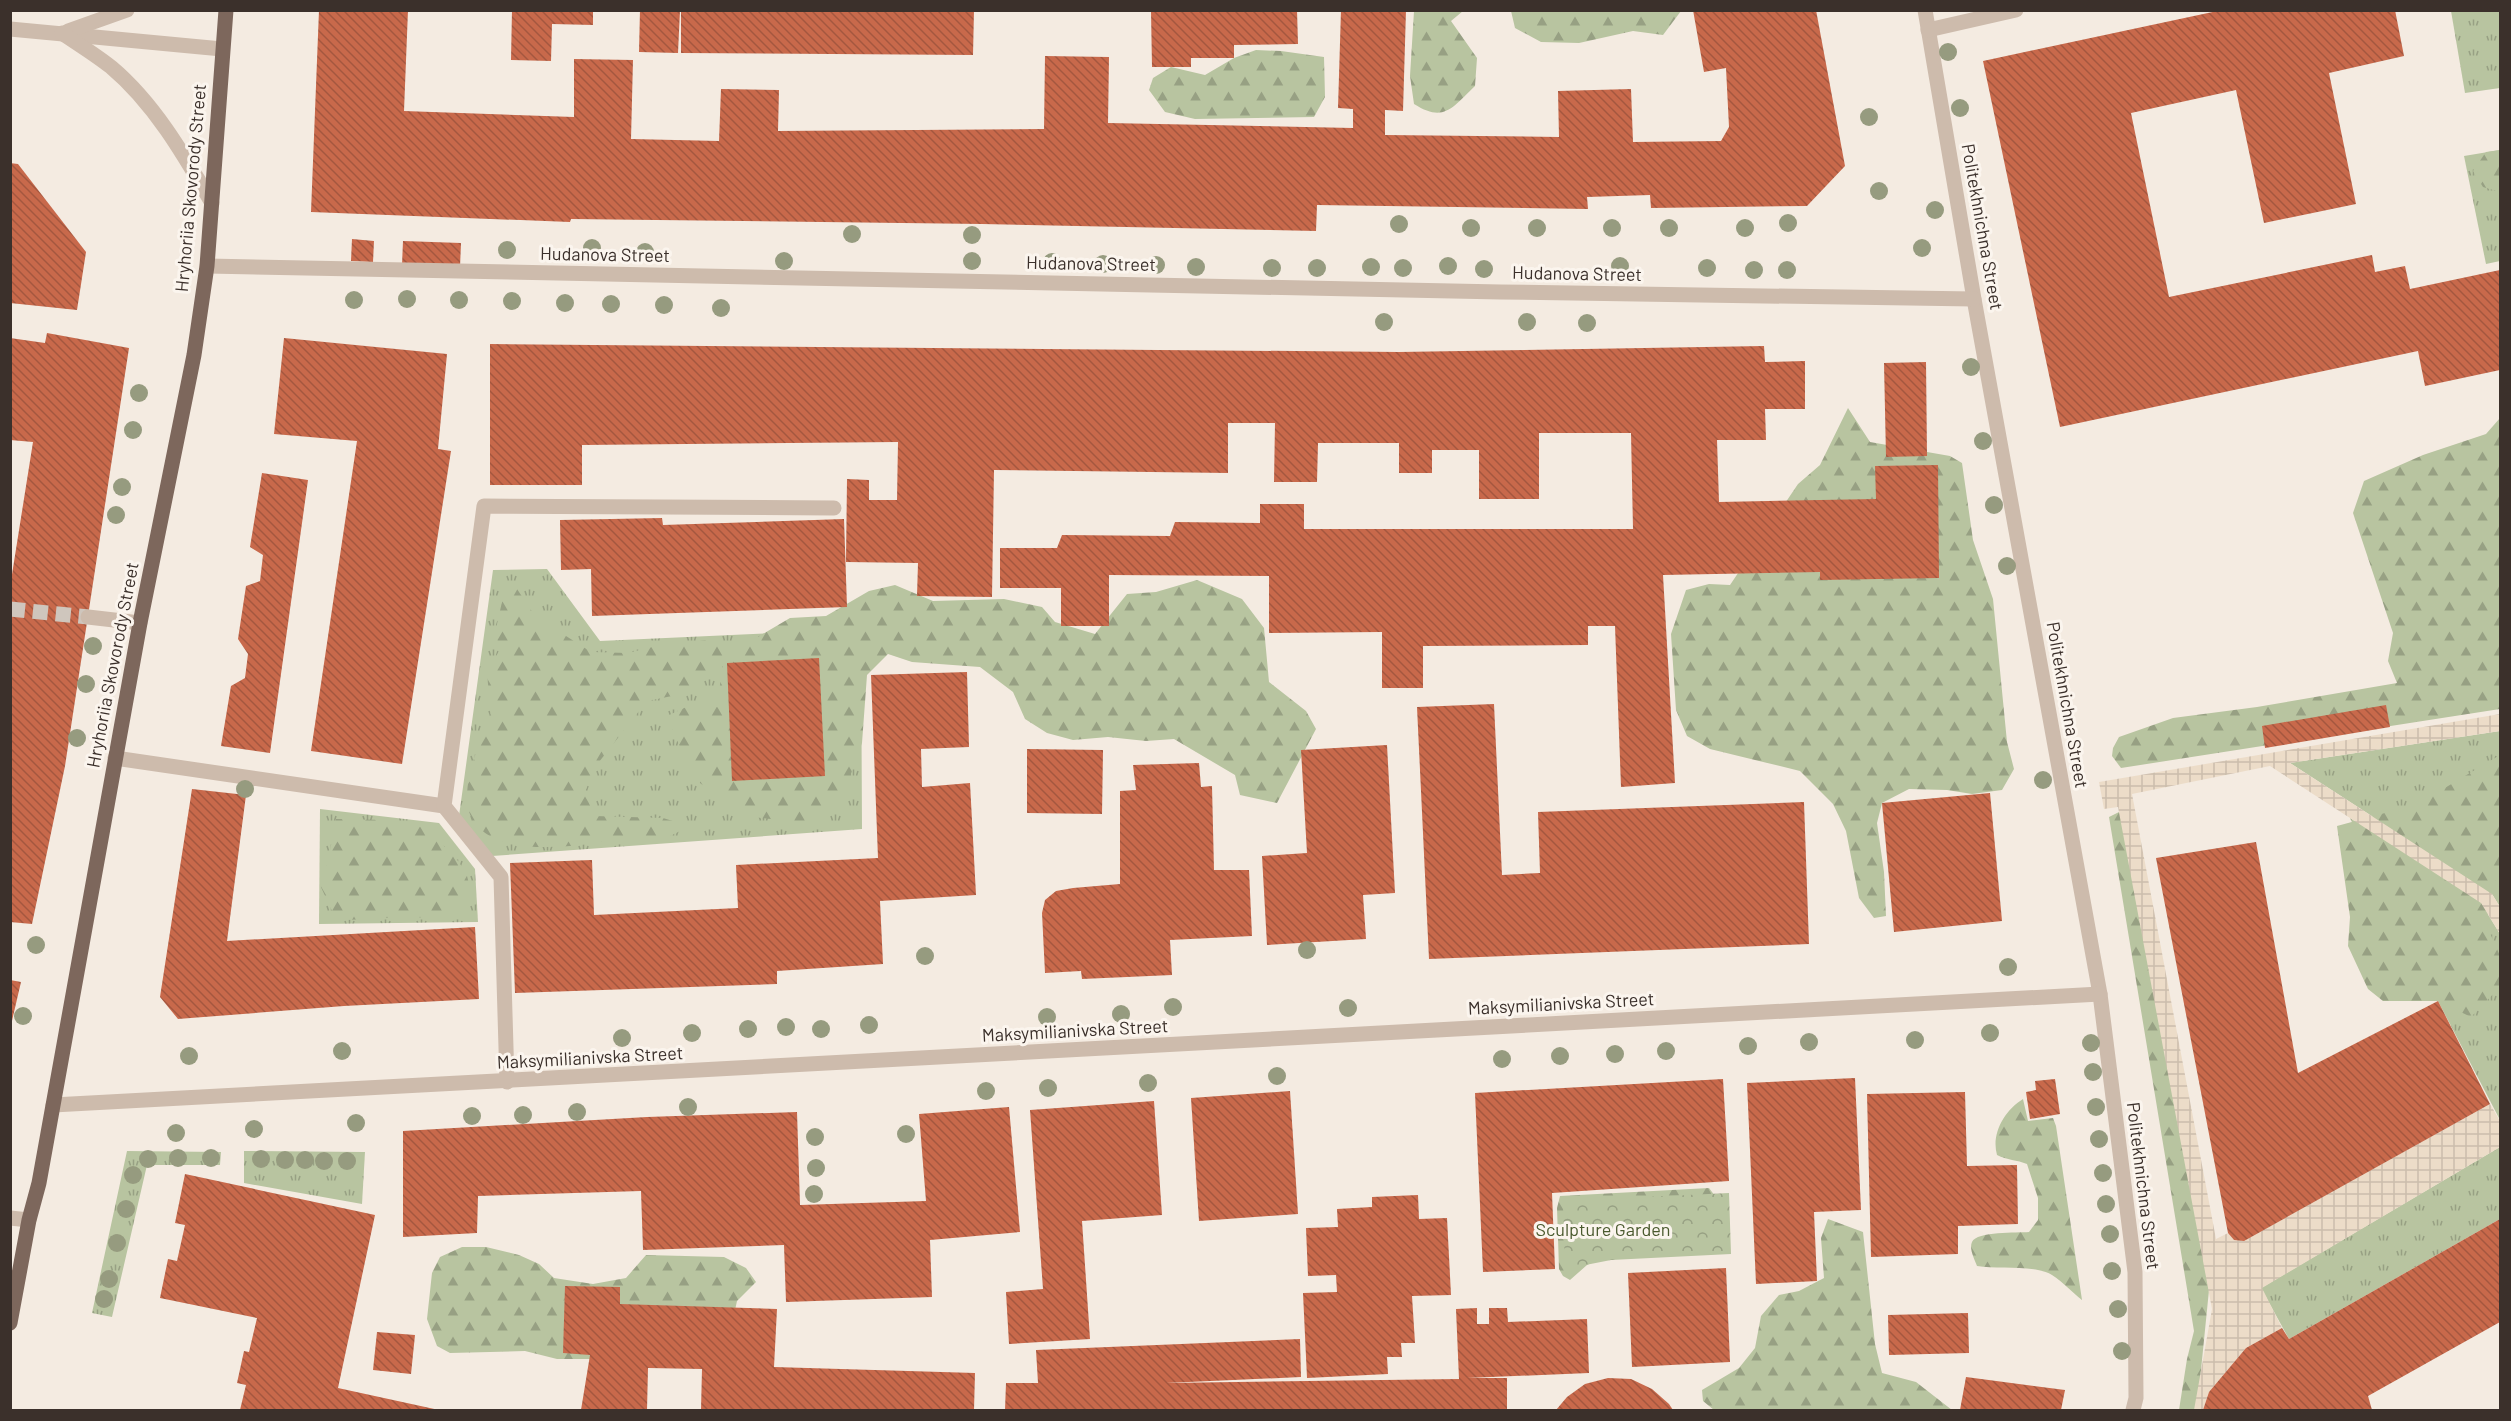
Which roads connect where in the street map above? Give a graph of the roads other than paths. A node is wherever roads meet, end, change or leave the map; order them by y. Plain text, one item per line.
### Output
1 (126, 10) edge
2 (226, 10) edge
3 (1925, 10) edge
4 (2016, 10) edge
5 (10, 29) edge
6 (1928, 30) junction
7 (62, 33) junction
8 (222, 49) junction
9 (212, 203) junction
10 (207, 266) junction
11 (1974, 299) junction
12 (834, 508) dead end
13 (88, 617) tunnel mouth
14 (140, 622) junction
15 (116, 758) junction
16 (444, 806) junction
17 (2100, 994) junction
18 (507, 1082) junction
19 (53, 1106) junction
20 (10, 1218) edge
21 (29, 1220) junction
22 (10, 1323) edge
23 (2133, 1410) edge

1 - 7 street
2 - 8 main road, Hryhoriia Skovorody Street
3 - 6 street, Politekhnichna Street
4 - 6 street
5 - 7 street
6 - 11 street, Politekhnichna Street
7 - 8 street
7 - 9 street
8 - 9 main road, Hryhoriia Skovorody Street
9 - 10 main road, Hryhoriia Skovorody Street
10 - 11 street, Hudanova Street
10 - 14 main road, Hryhoriia Skovorody Street
11 - 17 street, Politekhnichna Street
12 - 16 street
13 - 14 street
14 - 15 main road, Hryhoriia Skovorody Street
15 - 16 street
15 - 19 main road, Hryhoriia Skovorody Street
16 - 18 street
17 - 18 street, Maksymilianivska Street
17 - 23 street, Politekhnichna Street
18 - 19 street, Maksymilianivska Street
19 - 21 main road, Hryhoriia Skovorody Street
20 - 21 street
21 - 22 main road, Hryhoriia Skovorody Street

